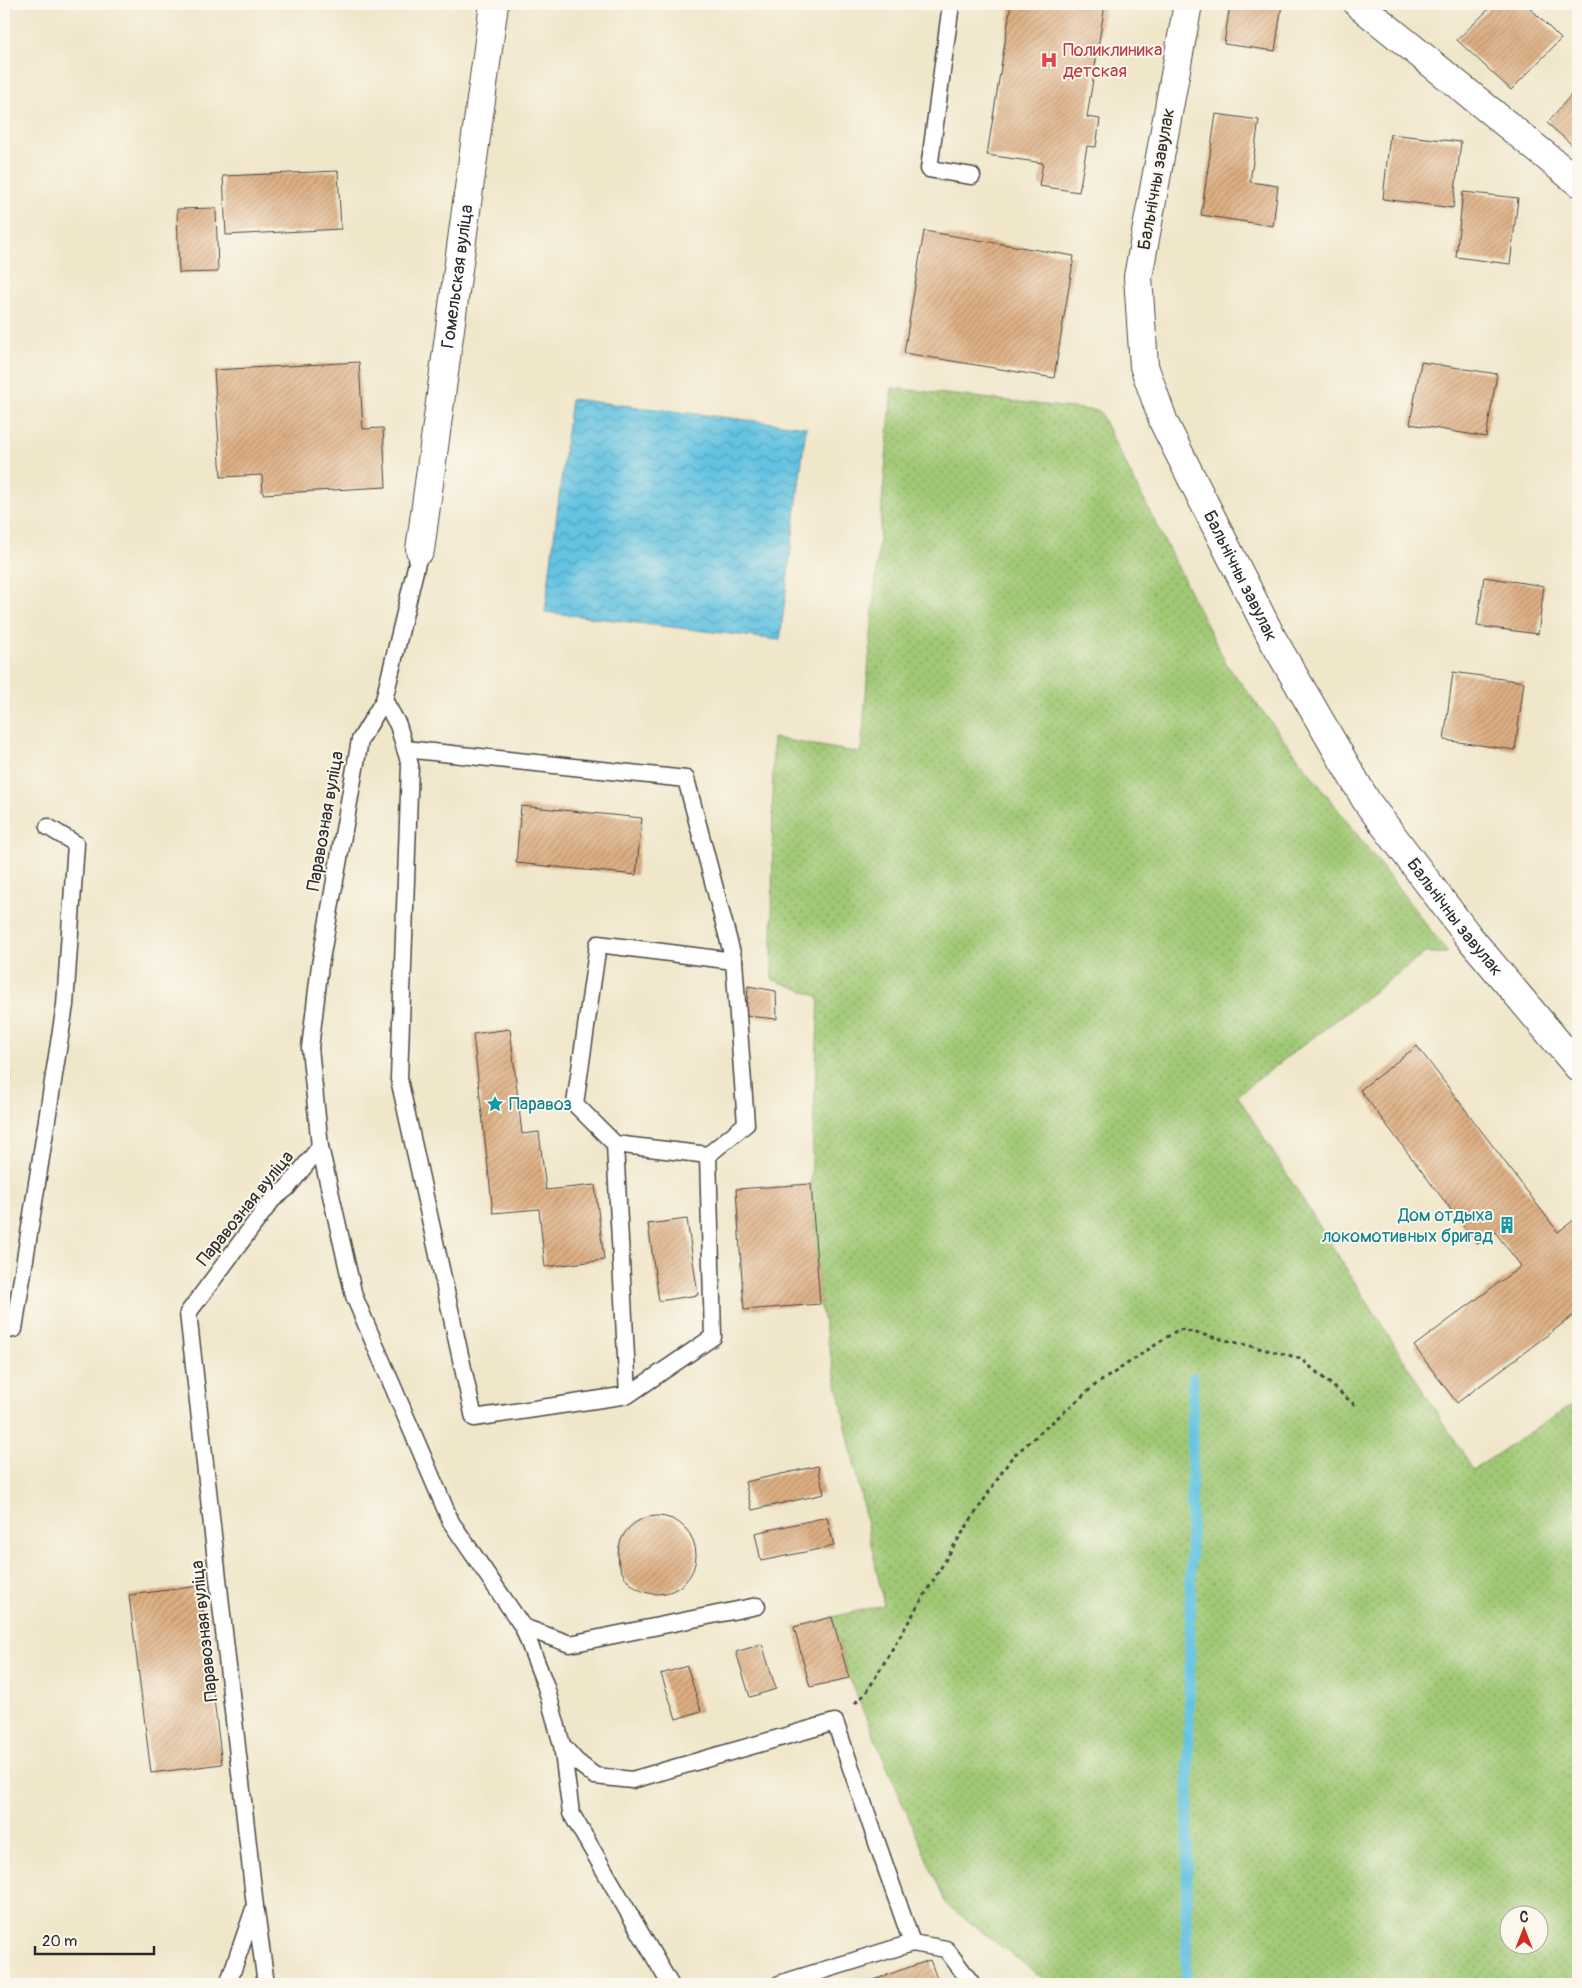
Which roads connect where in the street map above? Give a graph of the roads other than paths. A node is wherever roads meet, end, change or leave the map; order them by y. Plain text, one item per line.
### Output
1 (494, 4) edge
2 (951, 4) edge
3 (1188, 4) edge
4 (1358, 4) edge
5 (972, 176) dead end
6 (1578, 182) edge
7 (420, 550) joint
8 (384, 700) junction
9 (405, 749) junction
10 (48, 827) dead end
11 (734, 961) junction
12 (1578, 1067) edge
13 (615, 1144) junction
14 (320, 1147) junction
15 (708, 1154) junction
16 (4, 1331) edge
17 (628, 1395) junction
18 (757, 1606) dead end
19 (523, 1627) junction
20 (562, 1745) junction
21 (255, 1906) junction
22 (912, 1943) junction
23 (228, 1984) edge
24 (266, 1984) edge
25 (670, 1984) edge
26 (779, 1984) edge
27 (972, 1984) edge

1 - 7 street, Гомельская вуліца
2 - 5 lane
3 - 12 street, Бальнічны завулак
4 - 6 street
7 - 8 lane, Паравозная вуліца
8 - 9 lane
8 - 14 lane, Паравозная вуліца
9 - 11 lane
9 - 17 lane
10 - 16 lane
11 - 13 lane
11 - 15 lane
13 - 15 lane
13 - 17 lane
14 - 19 lane
14 - 21 lane, Паравозная вуліца
15 - 17 lane
18 - 19 lane
19 - 20 lane
20 - 22 lane
20 - 25 lane
21 - 23 lane, Паравозная вуліца
21 - 24 lane
22 - 26 lane
22 - 27 lane

